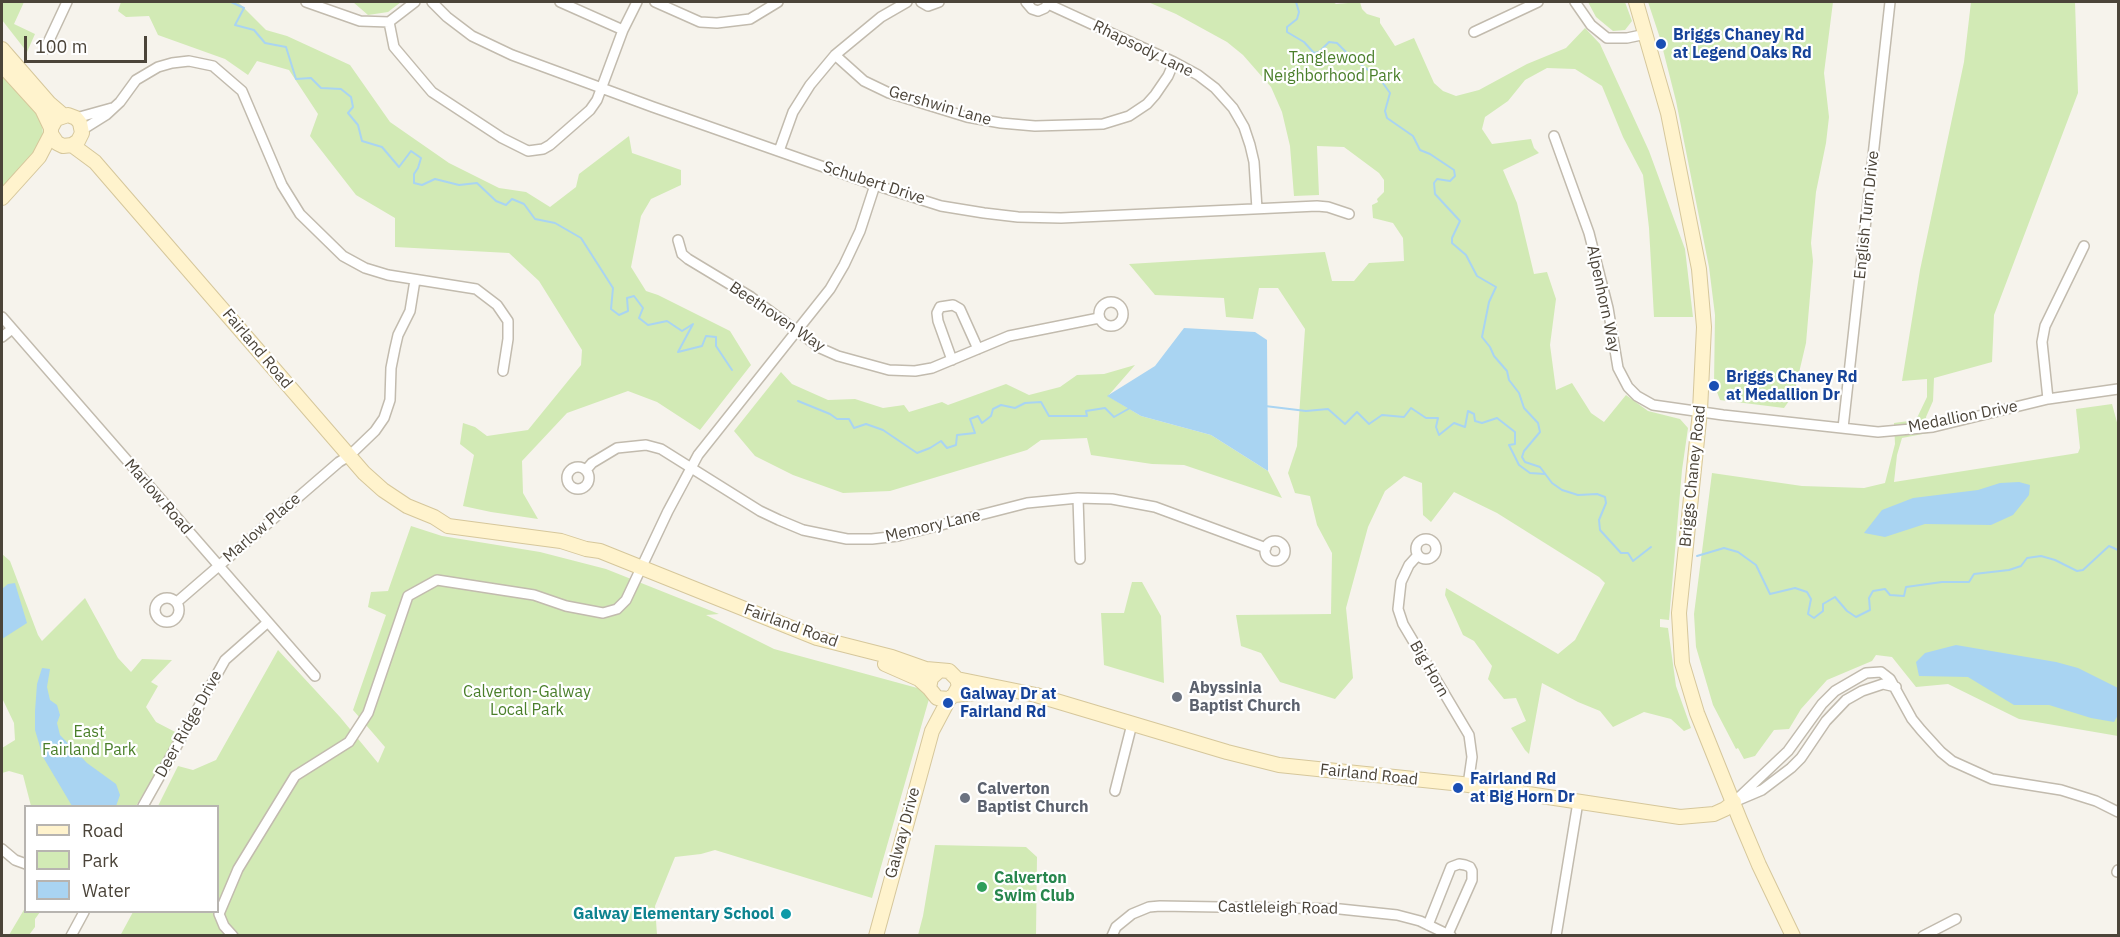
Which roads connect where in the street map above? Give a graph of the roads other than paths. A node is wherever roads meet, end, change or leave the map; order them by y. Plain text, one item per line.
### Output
1 (67, 2) edge
2 (306, 2) edge
3 (415, 2) edge
4 (432, 2) edge
5 (560, 2) edge
6 (637, 2) edge
7 (655, 2) edge
8 (778, 2) edge
9 (907, 2) edge
10 (921, 2) edge
11 (939, 2) edge
12 (1026, 2) edge
13 (1538, 2) edge
14 (1575, 2) edge
15 (1636, 2) edge
16 (1890, 2) edge
17 (1048, 3) edge
18 (389, 22) junction
19 (622, 30) junction
20 (1474, 32) dead end
21 (1646, 34) junction
22 (2, 49) edge
23 (45, 49) dead end
24 (835, 55) junction
25 (1174, 62) junction
26 (2, 65) edge
27 (600, 89) junction
28 (51, 131) junction
29 (73, 131) junction
30 (1554, 136) dead end
31 (779, 151) junction
32 (39, 157) junction
33 (875, 185) junction
34 (2, 198) edge
35 (1257, 209) junction
36 (1349, 214) dead end
37 (678, 240) dead end
38 (2084, 246) dead end
39 (415, 280) junction
40 (2, 317) edge
41 (1099, 318) dead end
42 (12, 328) junction
43 (797, 331) junction
44 (2, 337) edge
45 (978, 349) junction
46 (952, 360) junction
47 (503, 371) dead end
48 (2118, 389) edge
49 (2048, 399) junction
50 (1700, 411) junction
51 (1843, 428) junction
52 (349, 456) junction
53 (691, 467) junction
54 (586, 470) dead end
55 (1077, 498) junction
56 (1266, 548) dead end
57 (1418, 555) dead end
58 (1080, 559) dead end
59 (218, 565) junction
60 (642, 567) junction
61 (681, 585) junction
62 (177, 602) dead end
63 (268, 622) junction
64 (939, 671) junction
65 (315, 676) dead end
66 (957, 679) junction
67 (1896, 687) junction
68 (1008, 690) junction
69 (932, 692) junction
70 (952, 697) junction
71 (1132, 724) junction
72 (932, 731) junction
73 (1769, 768) junction
74 (1778, 779) junction
75 (1468, 785) junction
76 (1115, 791) dead end
77 (1578, 802) junction
78 (1734, 802) junction
79 (144, 805) edge
80 (2118, 812) edge
81 (2, 849) edge
82 (24, 863) edge
83 (83, 913) edge
84 (1956, 919) dead end
85 (1428, 925) junction
86 (1449, 935) edge
87 (71, 936) edge
88 (233, 936) edge
89 (876, 936) edge
90 (1112, 936) edge
91 (1556, 936) edge
92 (1793, 936) edge
93 (1923, 936) edge

1 - 23 street
2 - 18 street
3 - 18 street
4 - 27 street, Schubert Drive
5 - 19 street
6 - 19 street
7 - 8 street
9 - 24 street
10 - 11 street
12 - 17 street, Rhapsody Lane
13 - 20 street
14 - 21 street
15 - 21 main road, Briggs Chaney Road
16 - 51 street, English Turn Drive
17 - 25 street, Rhapsody Lane
18 - 27 street
19 - 27 street
21 - 50 main road, Briggs Chaney Road
22 - 29 main road, Fairland Road
24 - 25 street, Gershwin Lane
24 - 31 street
25 - 35 street, Rhapsody Lane
26 - 28 main road
27 - 31 street, Schubert Drive
28 - 29 main road
28 - 29 main road
28 - 32 main road
29 - 32 main road
29 - 39 street
29 - 52 main road, Fairland Road
30 - 50 street, Alpenhorn Way
31 - 33 street, Schubert Drive
32 - 34 main road
33 - 35 street, Schubert Drive
33 - 43 street
35 - 36 street, Schubert Drive
37 - 43 street, Beethoven Way
38 - 49 street
39 - 47 street
39 - 52 street, Marlow Place
40 - 42 street, Marlow Road
41 - 45 street, Beethoven Way
42 - 44 street
42 - 59 street, Marlow Road
43 - 46 street, Beethoven Way
43 - 53 street
45 - 46 street, Beethoven Way
45 - 46 street
48 - 49 street, Medallion Drive
49 - 51 street, Medallion Drive
50 - 51 street, Medallion Drive
50 - 78 main road, Briggs Chaney Road
52 - 59 street, Marlow Place
52 - 60 main road, Fairland Road
53 - 54 street, Memory Lane
53 - 55 street, Memory Lane
53 - 60 street
55 - 56 street, Memory Lane
55 - 58 street
57 - 75 street, Big Horn
59 - 62 street, Marlow Place
59 - 63 street, Marlow Road
60 - 61 main road, Fairland Road
60 - 88 street
61 - 64 main road, Fairland Road
61 - 69 main road, Fairland Road
63 - 65 street, Marlow Road
63 - 79 street, Deer Ridge Drive
64 - 66 main road
64 - 69 main road
66 - 68 main road, Fairland Road
66 - 70 main road
67 - 73 street
67 - 74 street
67 - 80 street
68 - 70 main road, Fairland Road
68 - 71 main road, Fairland Road
69 - 70 main road
69 - 72 main road, Galway Drive
70 - 72 main road, Galway Drive
71 - 75 main road, Fairland Road
71 - 76 street
72 - 89 main road, Galway Drive
73 - 74 street
73 - 78 street
74 - 78 street
75 - 77 main road, Fairland Road
77 - 78 main road, Fairland Road
77 - 91 street
78 - 92 main road, Briggs Chaney Road
81 - 82 street
83 - 87 street
84 - 93 street
85 - 86 street, Castleleigh Road
85 - 86 street
85 - 90 street, Castleleigh Road

